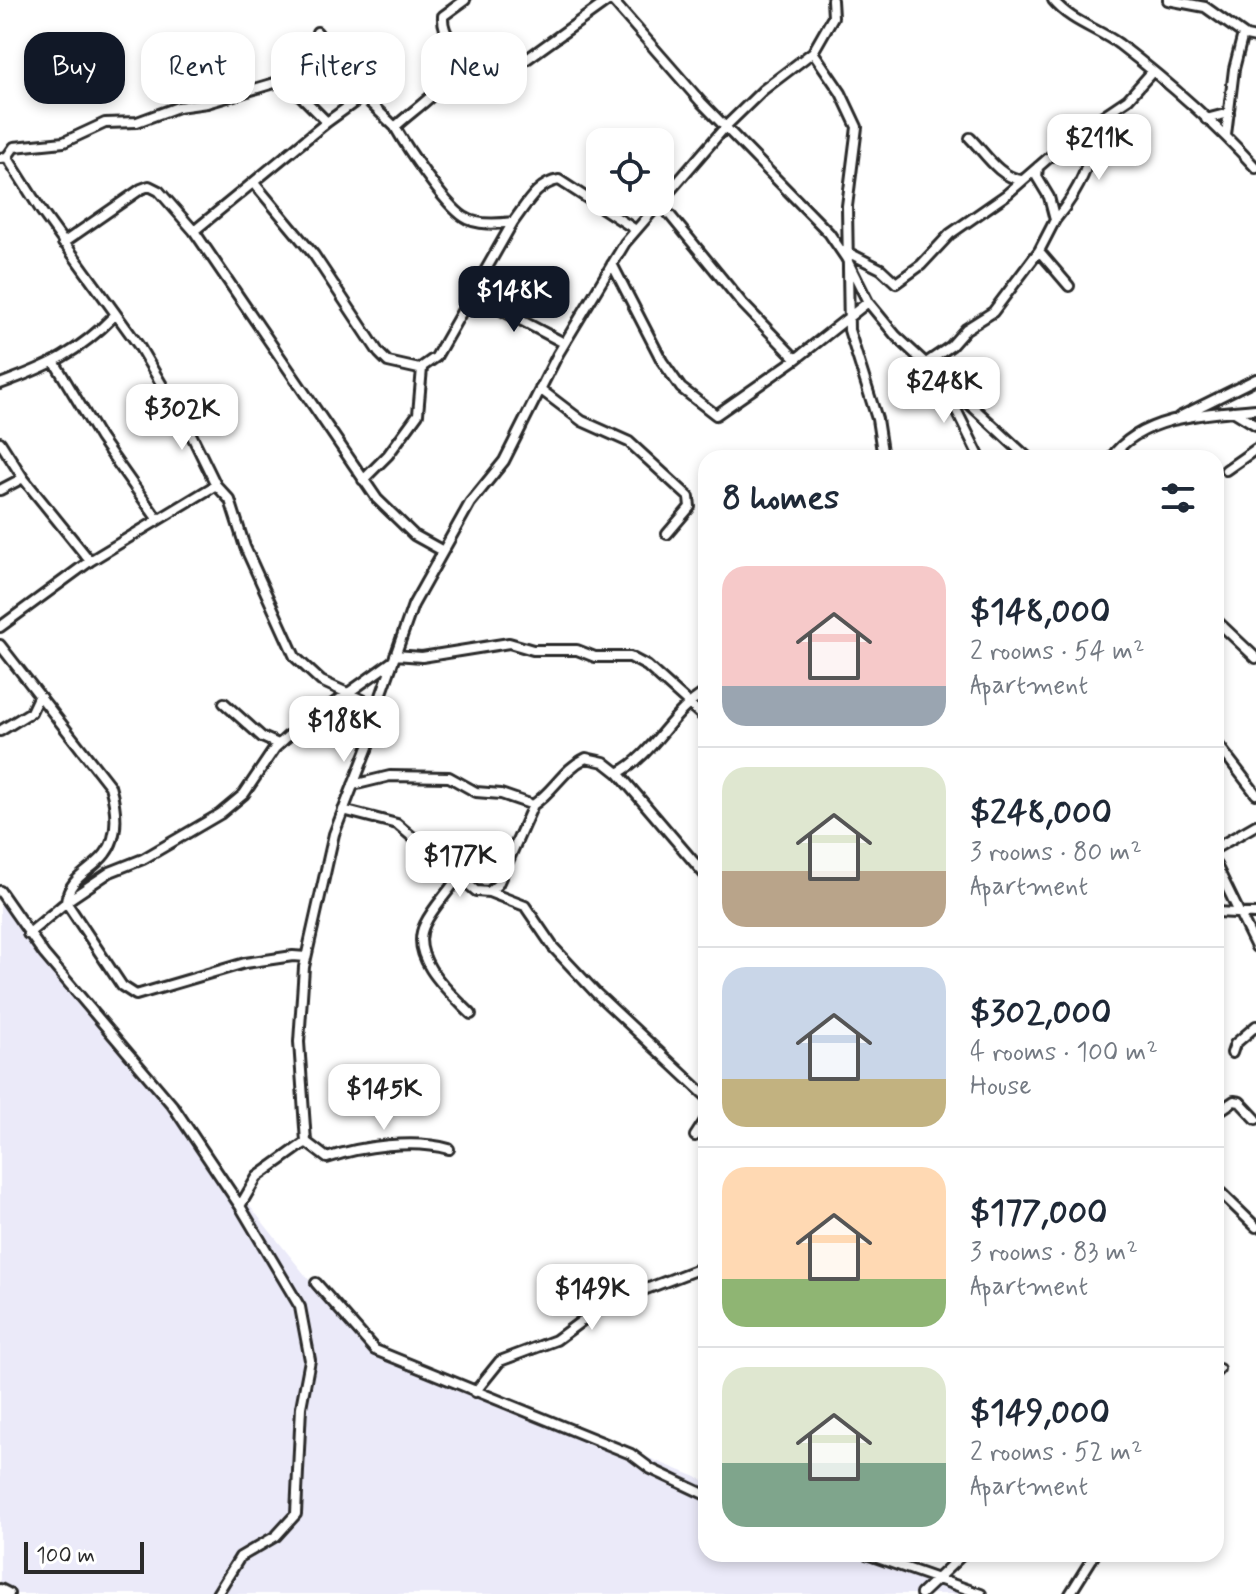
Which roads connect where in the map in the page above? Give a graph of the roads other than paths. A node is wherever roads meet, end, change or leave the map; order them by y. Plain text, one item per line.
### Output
1 (465, 0) edge
2 (610, 0) edge
3 (832, 0) edge
4 (1053, 0) edge
5 (1168, 0) edge
6 (1243, 34) junction
7 (1256, 38) edge
8 (813, 52) junction
9 (527, 59) edge
10 (1152, 72) junction
11 (352, 104) edge
12 (371, 104) edge
13 (1229, 113) junction
14 (1206, 119) junction
15 (327, 122) junction
16 (1096, 122) junction
17 (726, 126) junction
18 (395, 127) junction
19 (1226, 135) junction
20 (970, 138) dead end
21 (4, 158) edge
22 (1038, 166) junction
23 (1256, 168) edge
24 (1021, 180) junction
25 (254, 183) junction
26 (674, 187) edge
27 (648, 216) edge
28 (671, 216) edge
29 (1055, 220) junction
30 (513, 222) junction
31 (636, 230) junction
32 (194, 231) junction
33 (63, 243) junction
34 (1039, 251) junction
35 (846, 255) junction
36 (612, 264) junction
37 (1069, 286) dead end
38 (469, 301) junction
39 (868, 302) junction
40 (115, 315) junction
41 (848, 319) junction
42 (564, 343) junction
43 (796, 359) junction
44 (55, 363) junction
45 (926, 363) junction
46 (422, 368) junction
47 (941, 377) junction
48 (1256, 379) edge
49 (0, 384) edge
50 (540, 389) junction
51 (1256, 409) edge
52 (1233, 411) junction
53 (1164, 424) junction
54 (1256, 425) edge
55 (0, 442) edge
56 (1256, 449) edge
57 (882, 450) edge
58 (976, 450) edge
59 (1019, 450) edge
60 (1116, 450) edge
61 (1226, 470) dead end
62 (23, 478) junction
63 (363, 480) junction
64 (216, 485) junction
65 (0, 490) edge
66 (158, 520) junction
67 (667, 534) dead end
68 (443, 551) junction
69 (90, 561) junction
70 (0, 627) edge
71 (1224, 627) edge
72 (0, 645) edge
73 (1254, 652) edge
74 (394, 658) junction
75 (346, 694) junction
76 (39, 695) junction
77 (698, 698) edge
78 (224, 703) dead end
79 (689, 705) junction
80 (378, 707) junction
81 (698, 712) edge
82 (0, 731) edge
83 (278, 744) junction
84 (1224, 752) edge
85 (618, 773) junction
86 (353, 785) junction
87 (1256, 794) edge
88 (533, 805) junction
89 (343, 810) junction
90 (1256, 825) edge
91 (1224, 843) edge
92 (698, 867) edge
93 (458, 877) junction
94 (1224, 882) edge
95 (0, 891) edge
96 (489, 892) junction
97 (66, 902) junction
98 (1224, 912) edge
99 (1239, 913) junction
100 (1256, 914) edge
101 (28, 934) junction
102 (1256, 947) edge
103 (306, 957) junction
104 (471, 1014) dead end
105 (1256, 1026) edge
106 (1232, 1053) dead end
107 (698, 1089) edge
108 (1224, 1108) edge
109 (1256, 1119) edge
110 (698, 1131) edge
111 (695, 1136) dead end
112 (306, 1142) junction
113 (449, 1149) dead end
114 (1224, 1196) edge
115 (240, 1206) junction
116 (1256, 1227) edge
117 (698, 1269) edge
118 (316, 1283) dead end
119 (475, 1392) junction
120 (698, 1491) edge
121 (889, 1562) edge
122 (954, 1562) edge
123 (1090, 1562) edge
124 (936, 1578) junction
125 (0, 1590) edge
126 (8, 1594) edge
127 (217, 1594) edge
128 (921, 1594) edge
129 (981, 1594) edge
130 (1070, 1594) edge

1 - 18 street
2 - 9 street
2 - 17 street
3 - 8 street
4 - 10 street
5 - 6 street
6 - 7 street
6 - 13 street
8 - 17 street
8 - 35 street
10 - 14 street
10 - 16 street
11 - 15 street
12 - 18 street
13 - 14 street
13 - 19 street
14 - 19 street
15 - 21 street
15 - 25 street
16 - 22 street
16 - 29 street
17 - 26 street
17 - 35 street
18 - 30 street
19 - 23 street
20 - 24 street
21 - 33 street
22 - 24 street
22 - 29 street
24 - 35 street
25 - 32 street
25 - 46 street
27 - 31 street
28 - 43 street
29 - 34 street
30 - 31 street
30 - 38 street
31 - 36 street
32 - 33 street
32 - 63 street
33 - 40 street
34 - 37 street
34 - 45 street
35 - 39 street
35 - 41 street
36 - 42 street
36 - 43 street
38 - 42 street
38 - 46 street
39 - 41 street
39 - 45 street
40 - 44 street
40 - 64 street
41 - 43 street
41 - 57 street
42 - 50 street
44 - 49 street
44 - 66 street
45 - 47 street
46 - 63 street
47 - 58 street
47 - 59 street
48 - 53 street
50 - 67 street
50 - 68 street
51 - 52 street
52 - 53 street
52 - 54 street
53 - 60 street
55 - 62 street
56 - 61 street
62 - 65 street
62 - 69 street
63 - 68 street
64 - 66 street
64 - 75 street
66 - 69 street
68 - 74 street
69 - 70 street
71 - 73 street
72 - 76 street
74 - 75 street
74 - 79 street
74 - 80 street
75 - 80 street
75 - 83 street
76 - 82 street
76 - 97 street
77 - 79 street
78 - 83 street
79 - 81 street
79 - 85 street
80 - 86 street
83 - 97 street
84 - 87 street
85 - 88 street
85 - 92 street
86 - 88 street
86 - 89 street
88 - 96 street
89 - 93 street
89 - 103 street
90 - 91 street
93 - 96 street
93 - 104 street
94 - 99 street
95 - 101 street
96 - 107 street
97 - 101 street
97 - 103 street
98 - 99 street
99 - 100 street
99 - 102 street
101 - 115 street
103 - 112 street
105 - 106 street
108 - 109 street
110 - 111 street
112 - 113 street
112 - 115 street
114 - 116 street
115 - 127 street
117 - 119 street
118 - 119 street
119 - 120 street
121 - 124 street
122 - 124 street
123 - 130 street
124 - 128 street
124 - 129 street
125 - 126 street

